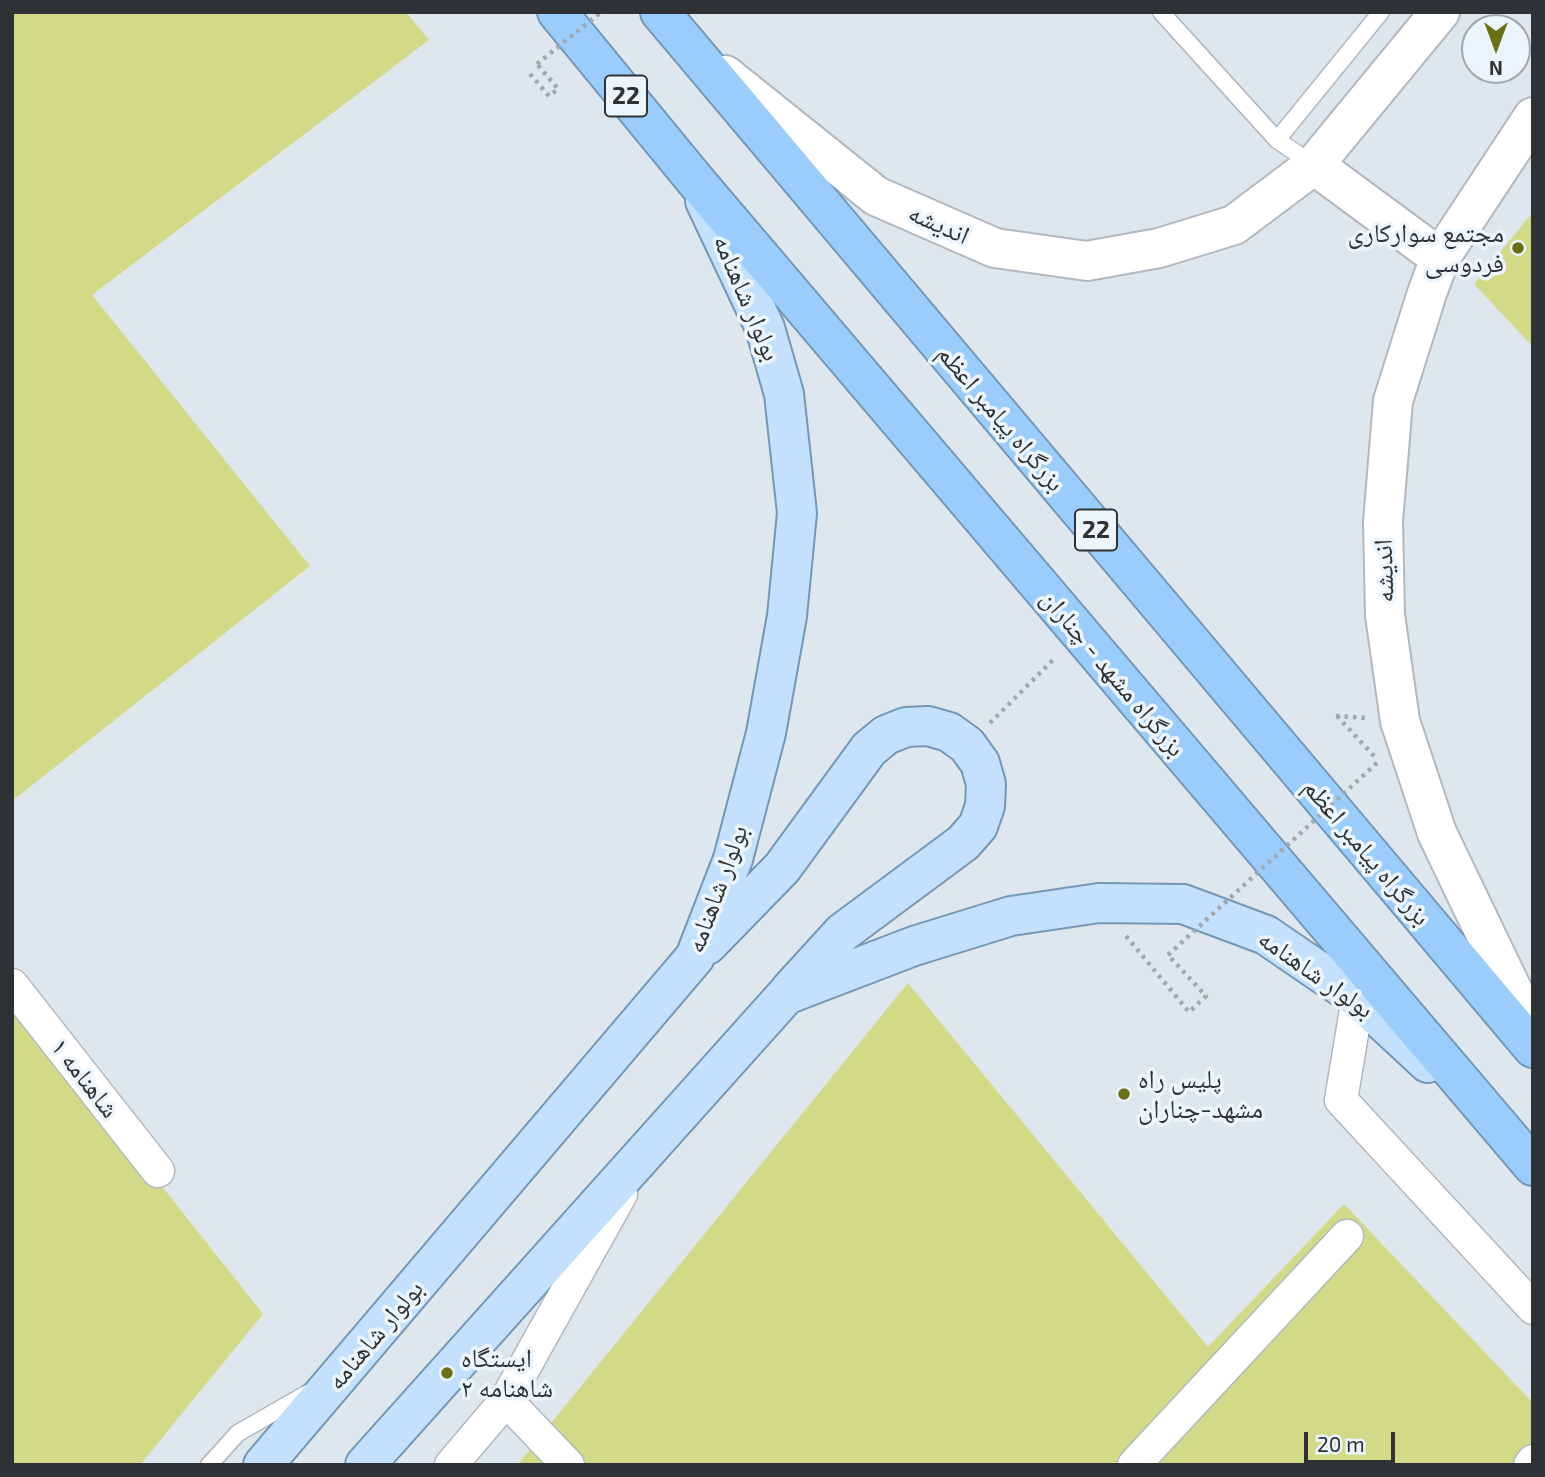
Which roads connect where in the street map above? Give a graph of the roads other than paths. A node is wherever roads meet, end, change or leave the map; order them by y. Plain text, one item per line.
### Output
1 (557, 12) edge
2 (660, 12) edge
3 (1161, 12) edge
4 (1381, 12) edge
5 (1440, 12) edge
6 (688, 46) junction
7 (1533, 117) edge
8 (1277, 140) junction
9 (1314, 165) junction
10 (695, 180) junction
11 (1440, 258) junction
12 (695, 957) junction
13 (12, 985) edge
14 (786, 995) junction
15 (1358, 998) junction
16 (1533, 1033) edge
17 (1533, 1048) edge
18 (1492, 1121) junction
19 (647, 1147) junction
20 (1533, 1166) edge
21 (158, 1171) dead end
22 (1347, 1236) dead end
23 (1533, 1308) edge
24 (343, 1373) junction
25 (506, 1400) junction
26 (209, 1465) edge
27 (263, 1465) edge
28 (365, 1465) edge
29 (451, 1465) edge
30 (568, 1465) edge
31 (1134, 1465) edge

1 - 10 highway, 22
2 - 6 highway, بزرگراه پیامبر اعظم / 22
3 - 8 lane
4 - 8 lane
5 - 9 main road, اندیشه
6 - 9 main road, اندیشه
6 - 17 highway, بزرگراه پیامبر اعظم / 22
7 - 11 main road, اندیشه
8 - 9 lane
9 - 11 main road
10 - 12 main road, بولوار شاهنامه
10 - 18 highway, بزرگراه مشهد - چناران / 22
11 - 16 main road, اندیشه
12 - 14 main road
12 - 24 main road, بولوار شاهنامه
13 - 21 street, شاهنامه ۱
14 - 15 main road, بولوار شاهنامه
14 - 19 main road, بولوار شاهنامه
15 - 18 main road, بولوار شاهنامه
15 - 23 street
18 - 20 highway, بزرگراه مشهد - چناران / 22
19 - 25 street
19 - 28 main road, بولوار شاهنامه
22 - 31 street
24 - 26 lane
24 - 27 main road, بولوار شاهنامه
25 - 29 street
25 - 30 street

